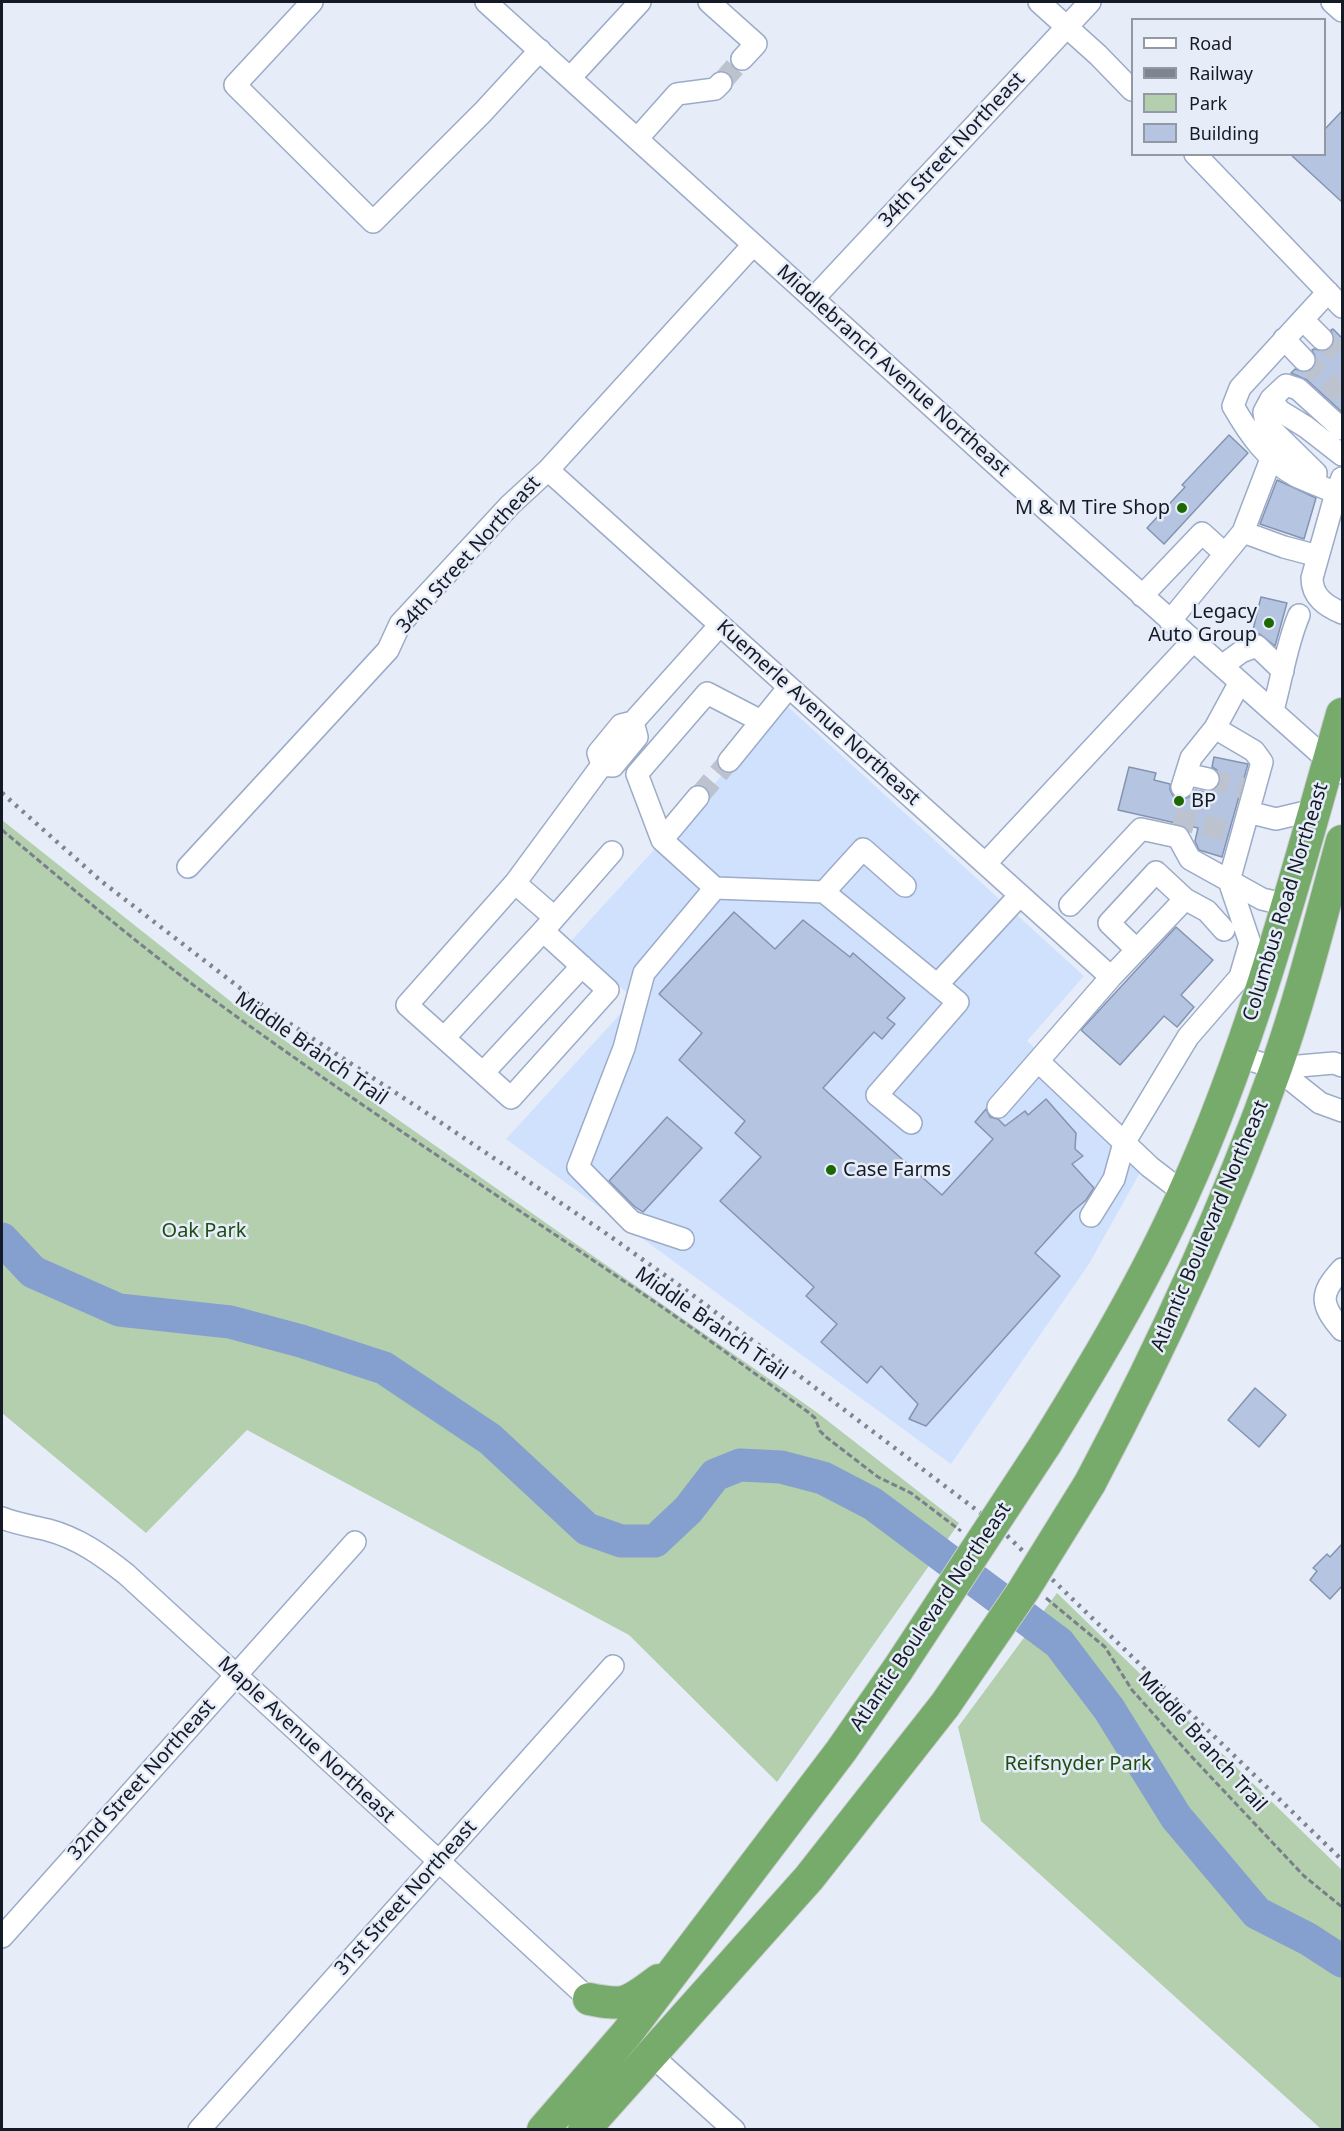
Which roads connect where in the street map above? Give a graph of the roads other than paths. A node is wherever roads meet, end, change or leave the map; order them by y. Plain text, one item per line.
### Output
1 (312, 2) edge
2 (486, 2) edge
3 (640, 2) edge
4 (709, 2) edge
5 (1039, 2) edge
6 (1090, 2) edge
7 (1332, 2) edge
8 (1342, 11) edge
9 (1067, 27) junction
10 (540, 50) junction
11 (742, 59) tunnel mouth
12 (570, 78) junction
13 (721, 83) tunnel mouth
14 (1131, 89) edge
15 (637, 139) junction
16 (1197, 156) edge
17 (753, 244) junction
18 (813, 299) junction
19 (1335, 300) edge
20 (1303, 320) junction
21 (1284, 339) junction
22 (1322, 339) tunnel mouth
23 (1304, 360) tunnel mouth
24 (1270, 399) junction
25 (1342, 429) edge
26 (1342, 455) edge
27 (1271, 459) junction
28 (548, 470) junction
29 (1315, 483) junction
30 (1339, 485) edge
31 (1243, 532) junction
32 (1225, 554) junction
33 (1318, 556) junction
34 (1142, 596) junction
35 (1342, 613) edge
36 (1299, 615) dead end
37 (1170, 621) junction
38 (720, 625) junction
39 (1193, 641) junction
40 (1222, 666) junction
41 (1284, 671) junction
42 (1240, 682) junction
43 (789, 687) junction
44 (1273, 710) junction
45 (1342, 714) edge
46 (761, 722) junction
47 (1215, 728) junction
48 (729, 761) tunnel mouth
49 (1336, 767) edge
50 (1208, 779) tunnel mouth
51 (698, 797) tunnel mouth
52 (1314, 810) junction
53 (1248, 812) junction
54 (662, 840) junction
55 (1342, 841) edge
56 (612, 852) dead end
57 (986, 863) junction
58 (188, 867) dead end
59 (1229, 881) junction
60 (515, 883) junction
61 (905, 886) dead end
62 (715, 888) junction
63 (824, 892) junction
64 (1020, 895) junction
65 (1185, 899) junction
66 (1070, 905) dead end
67 (1287, 905) junction
68 (549, 924) junction
69 (1224, 930) dead end
70 (1137, 950) junction
71 (582, 966) junction
72 (1111, 977) junction
73 (937, 985) junction
74 (444, 1038) junction
75 (1238, 1056) junction
76 (1038, 1060) junction
77 (1342, 1066) edge
78 (1276, 1068) junction
79 (483, 1073) junction
80 (998, 1107) dead end
81 (1342, 1111) edge
82 (911, 1123) dead end
83 (1124, 1143) junction
84 (1184, 1193) junction
85 (1091, 1216) dead end
86 (683, 1239) dead end
87 (1342, 1269) edge
88 (1342, 1330) edge
89 (5, 1525) edge
90 (355, 1542) dead end
91 (613, 1666) dead end
92 (237, 1675) junction
93 (438, 1862) junction
94 (2, 1937) edge
95 (680, 1964) junction
96 (589, 1999) junction
97 (651, 2055) junction
98 (595, 2070) junction
99 (199, 2130) edge
100 (543, 2130) edge
101 (584, 2130) edge
102 (734, 2130) edge

1 - 10 street
2 - 10 street, Middlebranch Avenue Northeast
3 - 12 street
4 - 11 street
5 - 9 street
6 - 9 street, 34th Street Northeast
7 - 8 street
9 - 14 street
9 - 18 street, 34th Street Northeast
10 - 12 street, Middlebranch Avenue Northeast
12 - 15 street, Middlebranch Avenue Northeast
13 - 15 street
15 - 17 street, Middlebranch Avenue Northeast
16 - 19 street
17 - 18 street, Middlebranch Avenue Northeast
17 - 28 street, 34th Street Northeast
18 - 34 street, Middlebranch Avenue Northeast
19 - 20 street
20 - 21 street
20 - 22 street
21 - 23 street
21 - 27 street
24 - 25 street
24 - 26 street
24 - 29 street
27 - 29 street
27 - 31 street
28 - 38 street, Kuemerle Avenue Northeast
28 - 58 street, 34th Street Northeast
29 - 30 street
30 - 33 street
31 - 32 street
31 - 33 street
32 - 34 street
32 - 37 street
33 - 35 street
34 - 37 street, Middlebranch Avenue Northeast
36 - 41 street
37 - 39 street, Middlebranch Avenue Northeast
38 - 43 street, Kuemerle Avenue Northeast
38 - 60 street
39 - 40 street, Middlebranch Avenue Northeast
39 - 57 street
40 - 41 street
40 - 42 street, Middlebranch Avenue Northeast
41 - 44 street
42 - 44 street, Middlebranch Avenue Northeast
42 - 47 street
43 - 46 street
43 - 57 street, Kuemerle Avenue Northeast
44 - 49 street, Middlebranch Avenue Northeast
45 - 49 highway, Columbus Road Northeast
46 - 48 street
46 - 54 street
47 - 50 street
47 - 53 street
49 - 52 highway, Columbus Road Northeast
51 - 54 street
52 - 53 street
52 - 67 highway, Columbus Road Northeast
53 - 59 street
54 - 62 street
55 - 78 highway, Columbus Road Northeast
56 - 68 street
57 - 64 street, Kuemerle Avenue Northeast
59 - 66 street
59 - 67 street
59 - 83 street
60 - 68 street
60 - 74 street
61 - 63 street
62 - 63 street
62 - 86 street
63 - 73 street
64 - 72 street, Kuemerle Avenue Northeast
64 - 73 street
65 - 69 street
65 - 70 street
65 - 70 street
67 - 75 highway, Columbus Road Northeast
68 - 71 street
68 - 74 street
70 - 72 street
71 - 79 street
71 - 79 street
72 - 76 street
73 - 82 street
74 - 79 street
75 - 78 street
75 - 84 highway, Atlantic Boulevard Northeast
76 - 80 street
76 - 83 street
77 - 78 street
78 - 81 street
78 - 97 highway, Atlantic Boulevard Northeast, bridge
83 - 84 street
83 - 85 street
84 - 95 highway, Atlantic Boulevard Northeast, bridge
87 - 88 street
89 - 92 street, Maple Avenue Northeast
90 - 92 street, 32nd Street Northeast
91 - 93 street, 31st Street Northeast
92 - 93 street, Maple Avenue Northeast
92 - 94 street, 32nd Street Northeast
93 - 96 street, Maple Avenue Northeast
93 - 99 street, 31st Street Northeast
95 - 96 highway
95 - 98 highway, Atlantic Boulevard Northeast
96 - 98 highway
97 - 101 highway, Atlantic Boulevard Northeast
97 - 102 street
98 - 100 highway, Atlantic Boulevard Northeast

